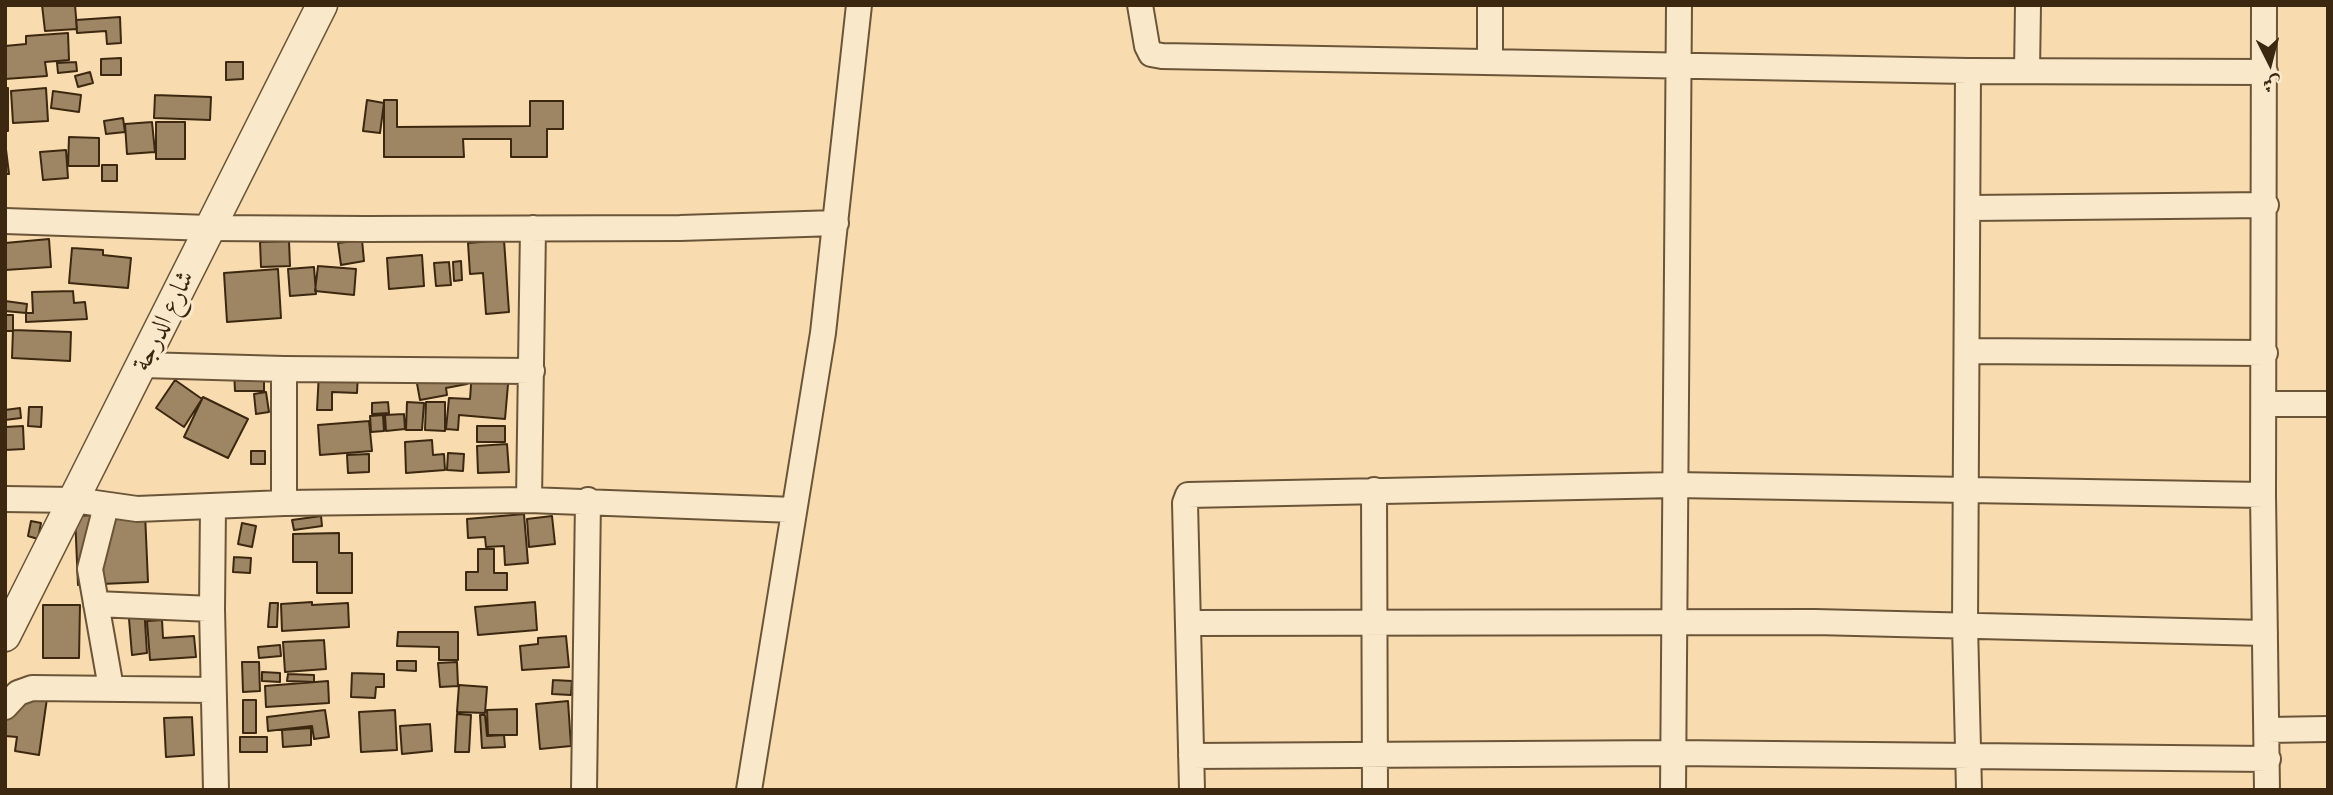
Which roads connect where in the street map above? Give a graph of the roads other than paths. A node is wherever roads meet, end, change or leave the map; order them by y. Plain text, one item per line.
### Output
1 (322, 5) edge
2 (859, 5) edge
3 (1140, 5) edge
4 (1490, 5) edge
5 (1679, 5) edge
6 (2028, 5) edge
7 (2264, 5) edge
8 (1490, 60) junction
9 (1678, 65) junction
10 (1968, 71) junction
11 (2027, 71) junction
12 (2265, 72) junction
13 (2266, 205) junction
14 (1970, 208) junction
15 (5, 221) edge
16 (836, 223) junction
17 (209, 228) junction
18 (533, 229) junction
19 (1967, 351) junction
20 (2265, 353) junction
21 (144, 365) junction
22 (284, 369) junction
23 (532, 371) junction
24 (2265, 404) junction
25 (2328, 404) edge
26 (1675, 485) junction
27 (1374, 490) junction
28 (1967, 491) junction
29 (2263, 495) junction
30 (5, 499) edge
31 (529, 499) junction
32 (74, 500) junction
33 (588, 500) junction
34 (284, 502) junction
35 (106, 506) junction
36 (213, 506) junction
37 (794, 510) junction
38 (96, 604) junction
39 (212, 609) junction
40 (1373, 621) junction
41 (1674, 621) junction
42 (1188, 622) junction
43 (1965, 625) junction
44 (2264, 633) junction
45 (5, 636) edge
46 (111, 688) junction
47 (213, 690) junction
48 (5, 707) edge
49 (2328, 729) edge
50 (2268, 730) junction
51 (1674, 753) junction
52 (1374, 754) junction
53 (1191, 756) junction
54 (1968, 756) junction
55 (2268, 759) junction
56 (216, 790) edge
57 (584, 790) edge
58 (749, 790) edge
59 (1192, 790) edge
60 (1375, 790) edge
61 (1673, 790) edge
62 (1969, 790) edge
63 (2267, 790) edge

1 - 17 street, شارع الدرجة
2 - 16 street
3 - 8 street
4 - 8 street
5 - 9 street
6 - 11 street
7 - 12 street
8 - 9 street
9 - 10 street
9 - 26 street
10 - 11 street
10 - 14 street
11 - 12 street
12 - 13 street
13 - 14 street
13 - 20 street
14 - 19 street
15 - 17 street
16 - 18 street
16 - 37 street
17 - 18 street
17 - 21 street, شارع الدرجة
18 - 23 street
19 - 20 street
19 - 28 street
20 - 24 street
21 - 22 street
21 - 32 street, شارع الدرجة
22 - 23 street
22 - 34 street
23 - 31 street
24 - 25 street
24 - 29 street
26 - 27 street
26 - 28 street
26 - 41 street
27 - 40 street
27 - 42 street
28 - 29 street
28 - 43 street
29 - 44 street
30 - 32 street
31 - 33 street
31 - 34 street
32 - 35 street
32 - 45 street, شارع الدرجة
33 - 37 street
33 - 57 street
34 - 36 street
35 - 36 street
35 - 38 street
36 - 39 street
37 - 58 street
38 - 39 street
38 - 46 street
39 - 47 street
40 - 41 street
40 - 42 street
40 - 52 street
41 - 43 street
41 - 51 street
42 - 53 street
43 - 44 street
43 - 54 street
44 - 50 street
46 - 47 street
46 - 48 street
47 - 56 street
49 - 50 street
50 - 55 street
51 - 52 street
51 - 54 street
51 - 61 street
52 - 53 street
52 - 60 street
53 - 59 street
54 - 55 street
54 - 62 street
55 - 63 street

